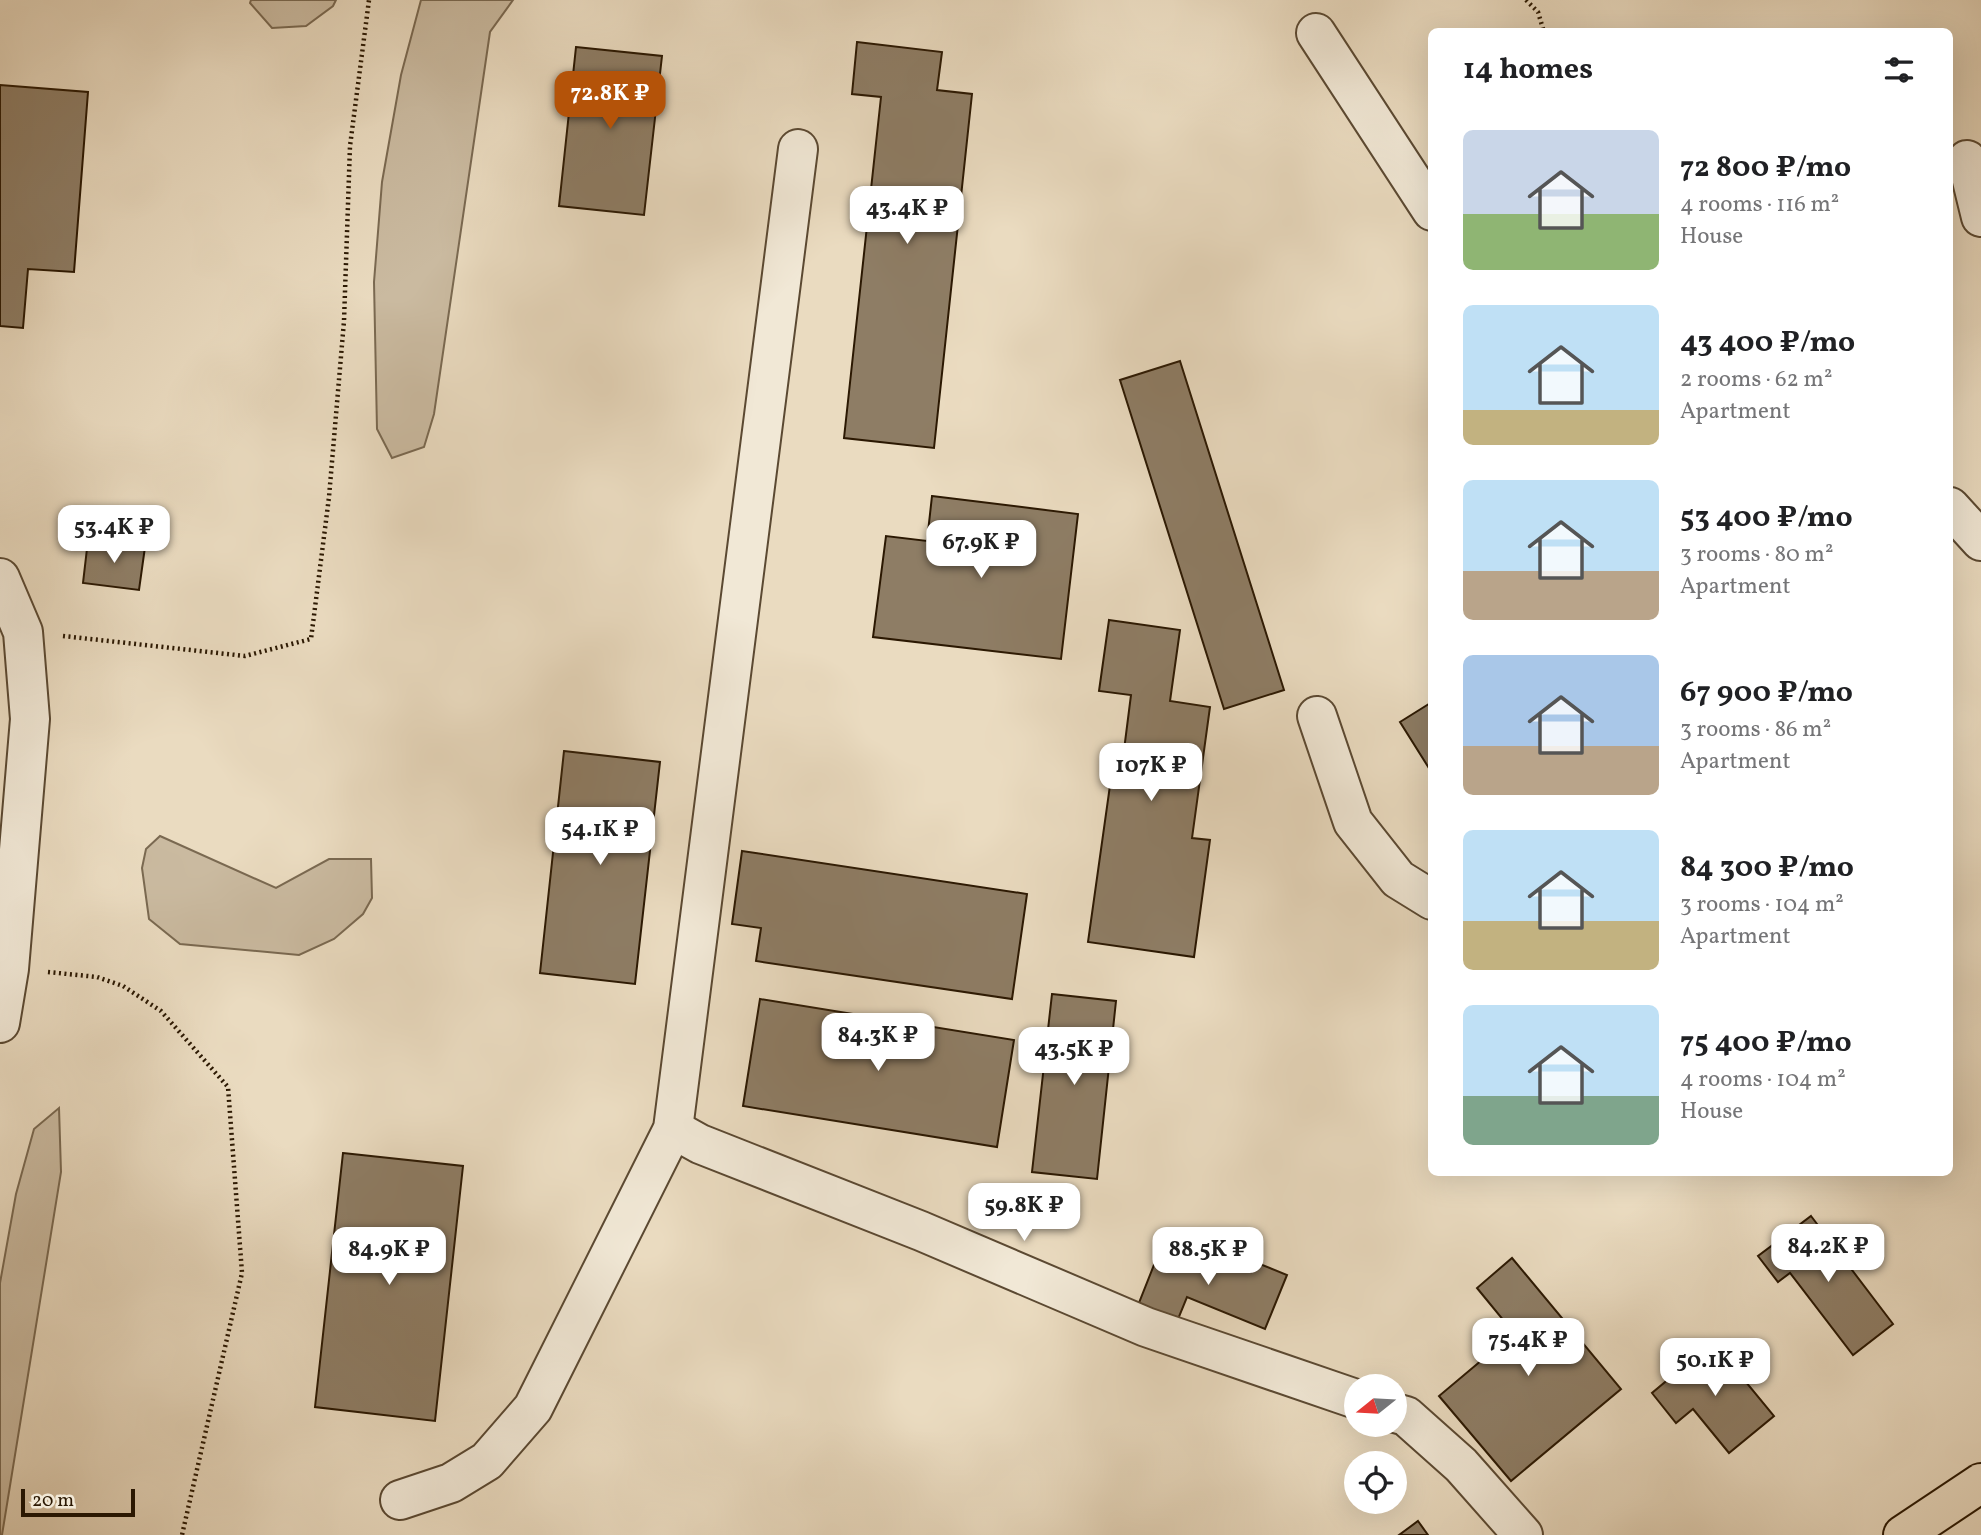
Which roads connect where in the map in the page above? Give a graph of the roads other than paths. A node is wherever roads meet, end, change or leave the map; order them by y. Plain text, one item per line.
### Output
1 (1316, 33) dead end
2 (798, 149) dead end
3 (1967, 160) dead end
4 (1428, 205) edge
5 (1981, 217) edge
6 (1953, 510) edge
7 (1981, 541) edge
8 (0, 578) edge
9 (1317, 716) dead end
10 (1428, 897) edge
11 (0, 1023) edge
12 (673, 1129) junction
13 (1344, 1395) edge
14 (1407, 1417) edge
15 (1981, 1483) edge
16 (400, 1500) dead end
17 (1523, 1535) edge
18 (1903, 1535) edge

1 - 4 street
2 - 12 street
3 - 5 street
6 - 7 street
8 - 11 street
9 - 10 street
12 - 13 street
12 - 16 street
14 - 17 street
15 - 18 highway

